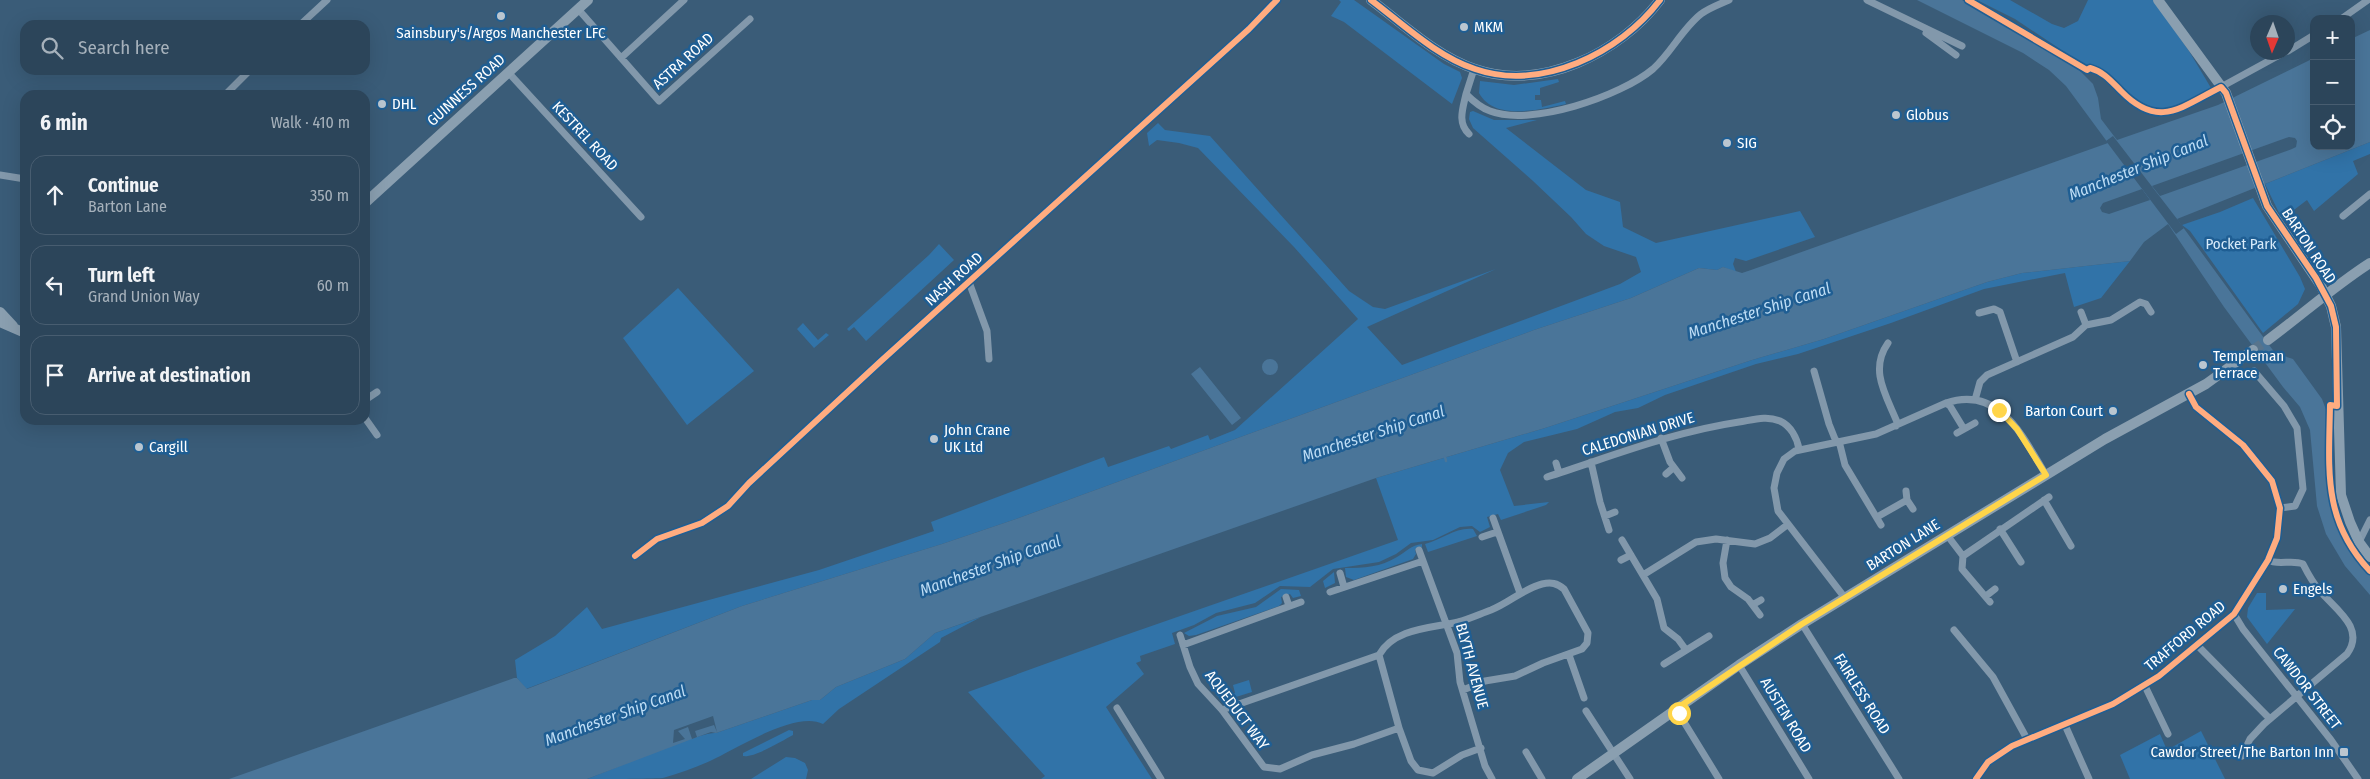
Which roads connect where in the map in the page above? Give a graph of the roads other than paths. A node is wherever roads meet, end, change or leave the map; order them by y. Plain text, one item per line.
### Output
1 (327, 0) edge
2 (588, 0) edge
3 (684, 0) edge
4 (1277, 0) edge
5 (1371, 0) edge
6 (1660, 0) edge
7 (1729, 0) edge
8 (1867, 0) edge
9 (2158, 0) edge
10 (2368, 0) edge
11 (578, 9) junction
12 (2347, 15) edge
13 (750, 19) dead end
14 (305, 20) edge
15 (1914, 23) junction
16 (2310, 37) edge
17 (1962, 46) dead end
18 (2295, 47) edge
19 (1956, 55) dead end
20 (621, 58) junction
21 (2273, 60) edge
22 (1474, 69) junction
23 (508, 72) junction
24 (245, 75) edge
25 (229, 90) edge
26 (2224, 90) junction
27 (1466, 94) junction
28 (1469, 134) dead end
29 (0, 175) edge
30 (20, 178) edge
31 (2370, 194) edge
32 (370, 198) edge
33 (2343, 216) dead end
34 (641, 217) dead end
35 (2370, 263) edge
36 (969, 282) junction
37 (2326, 295) junction
38 (0, 312) edge
39 (2081, 312) dead end
40 (2151, 312) dead end
41 (1978, 314) dead end
42 (0, 322) edge
43 (2086, 324) junction
44 (20, 330) edge
45 (2268, 340) tunnel mouth
46 (1888, 343) dead end
47 (2253, 350) tunnel mouth
48 (989, 359) dead end
49 (2017, 362) junction
50 (1814, 371) dead end
51 (2254, 371) dead end
52 (378, 392) dead end
53 (2189, 394) junction
54 (370, 397) edge
55 (1975, 400) junction
56 (1946, 403) junction
57 (1975, 423) dead end
58 (370, 425) edge
59 (1896, 426) junction
60 (1964, 429) junction
61 (1957, 433) dead end
62 (377, 435) dead end
63 (1661, 438) junction
64 (1838, 442) junction
65 (1799, 449) junction
66 (1591, 462) junction
67 (1556, 463) dead end
68 (1673, 468) junction
69 (1559, 473) junction
70 (1666, 474) dead end
71 (2046, 475) junction
72 (1546, 477) dead end
73 (1682, 478) dead end
74 (1906, 491) dead end
75 (1907, 500) junction
76 (2280, 508) junction
77 (1913, 509) dead end
78 (1615, 512) dead end
79 (1604, 516) junction
80 (1877, 517) junction
81 (1493, 518) dead end
82 (2370, 520) edge
83 (1787, 525) junction
84 (1881, 525) dead end
85 (2000, 529) junction
86 (1609, 530) dead end
87 (1498, 532) junction
88 (1947, 535) junction
89 (1482, 537) dead end
90 (1622, 540) dead end
91 (1727, 540) junction
92 (2359, 542) junction
93 (2071, 546) dead end
94 (1420, 550) dead end
95 (1630, 555) junction
96 (635, 556) dead end
97 (1963, 556) junction
98 (2370, 557) edge
99 (1621, 560) dead end
100 (2268, 560) junction
101 (1423, 561) junction
102 (2021, 562) dead end
103 (1340, 573) dead end
104 (1643, 575) junction
105 (1344, 587) junction
106 (1995, 589) dead end
107 (1330, 592) dead end
108 (1520, 593) junction
109 (1286, 597) dead end
110 (1845, 598) junction
111 (1761, 600) dead end
112 (1301, 602) dead end
113 (1754, 604) junction
114 (1289, 606) junction
115 (2234, 614) junction
116 (1760, 615) dead end
117 (1447, 624) junction
118 (1802, 624) junction
119 (1954, 630) dead end
120 (1180, 636) dead end
121 (1709, 636) dead end
122 (1184, 645) junction
123 (2198, 646) junction
124 (1686, 650) junction
125 (1379, 655) junction
126 (1569, 655) junction
127 (1664, 664) dead end
128 (1739, 665) junction
129 (2145, 686) junction
130 (1463, 690) junction
131 (1584, 698) dead end
132 (2296, 698) junction
133 (1117, 708) dead end
134 (1676, 709) junction
135 (1222, 710) junction
136 (1586, 711) dead end
137 (2270, 719) junction
138 (2065, 725) junction
139 (1399, 728) junction
140 (2168, 734) dead end
141 (2027, 739) junction
142 (1481, 748) junction
143 (1526, 752) dead end
144 (1613, 754) junction
145 (2242, 756) dead end
146 (1162, 779) edge
147 (1492, 779) edge
148 (1542, 779) edge
149 (1577, 779) edge
150 (1630, 779) edge
151 (1719, 779) edge
152 (1809, 779) edge
153 (1899, 779) edge
154 (1976, 779) edge
155 (2089, 779) edge
156 (2358, 779) edge

1 - 14 street
2 - 11 main road, GUINNESS ROAD
3 - 20 street
4 - 36 street, NASH ROAD
5 - 22 main road
6 - 22 main road
7 - 27 street
8 - 15 street
9 - 26 main road, BARTON ROAD
10 - 12 street
11 - 20 street, ASTRA ROAD
11 - 23 main road, GUINNESS ROAD
13 - 20 street, ASTRA ROAD
15 - 17 street
15 - 19 street
16 - 18 street
21 - 26 street
22 - 27 street
23 - 32 main road, GUINNESS ROAD
23 - 34 street, KESTREL ROAD
24 - 25 street
26 - 37 main road, BARTON ROAD
27 - 28 street
29 - 30 street
31 - 33 street
35 - 37 main road
36 - 48 street
36 - 96 street, NASH ROAD
37 - 45 main road
37 - 92 main road, BARTON ROAD
38 - 44 main road
39 - 43 street
40 - 43 street
41 - 49 street
42 - 44 main road
43 - 49 street
46 - 59 street
47 - 53 main road, BARTON LANE
49 - 55 street
50 - 64 street
51 - 76 street
52 - 54 street
53 - 71 main road, BARTON LANE
53 - 76 street, TRAFFORD ROAD
55 - 56 street
55 - 71 street
56 - 59 street
56 - 60 street
57 - 60 street
58 - 62 street
59 - 64 street
60 - 61 street
63 - 65 street, CALEDONIAN DRIVE
63 - 66 street, CALEDONIAN DRIVE
63 - 68 street
64 - 65 street
64 - 80 street
65 - 83 street
66 - 69 street, CALEDONIAN DRIVE
66 - 79 street
67 - 69 street
68 - 70 street
68 - 73 street
69 - 72 street, CALEDONIAN DRIVE
71 - 88 main road, BARTON LANE
74 - 75 street
75 - 77 street
75 - 80 street
76 - 100 street, TRAFFORD ROAD
78 - 79 street
79 - 86 street
80 - 84 street
81 - 87 street
82 - 92 street
83 - 91 street
83 - 110 street
85 - 93 street
85 - 97 street
85 - 102 street
87 - 89 street
87 - 108 street
88 - 97 street
88 - 110 main road, BARTON LANE
90 - 95 street
91 - 104 street
91 - 113 street
92 - 98 main road, BARTON ROAD
94 - 101 street, BLYTH AVENUE
95 - 99 street
95 - 104 street
97 - 106 street
100 - 115 street, TRAFFORD ROAD
100 - 132 street
101 - 105 street
101 - 117 street, BLYTH AVENUE
103 - 105 street
104 - 124 street
105 - 107 street
108 - 117 street
108 - 126 street
109 - 114 street
110 - 118 main road, BARTON LANE
111 - 113 street
112 - 114 street
113 - 116 street
114 - 122 street
115 - 123 street, TRAFFORD ROAD
115 - 132 street, CAWDOR STREET
117 - 125 street
117 - 130 street, BLYTH AVENUE
118 - 128 main road, BARTON LANE
118 - 153 street, FAIRLESS ROAD
119 - 141 street
120 - 122 street, AQUEDUCT WAY
121 - 124 street
122 - 135 street, AQUEDUCT WAY
123 - 129 street, TRAFFORD ROAD
123 - 137 street
124 - 127 street
125 - 135 street
125 - 139 street
126 - 130 street
126 - 131 street
128 - 134 main road, BARTON LANE
128 - 152 street, AUSTEN ROAD
129 - 138 street, TRAFFORD ROAD
129 - 140 street
130 - 142 street, BLYTH AVENUE
132 - 137 street
132 - 156 street, CAWDOR STREET
133 - 146 street
134 - 144 main road, BARTON LANE
134 - 151 street
135 - 139 street, AQUEDUCT WAY
136 - 144 street
137 - 145 street
138 - 141 street, TRAFFORD ROAD
138 - 155 street
139 - 142 street
141 - 154 street, TRAFFORD ROAD
142 - 147 street, BLYTH AVENUE
143 - 148 street
144 - 149 main road, BARTON LANE
144 - 150 street

